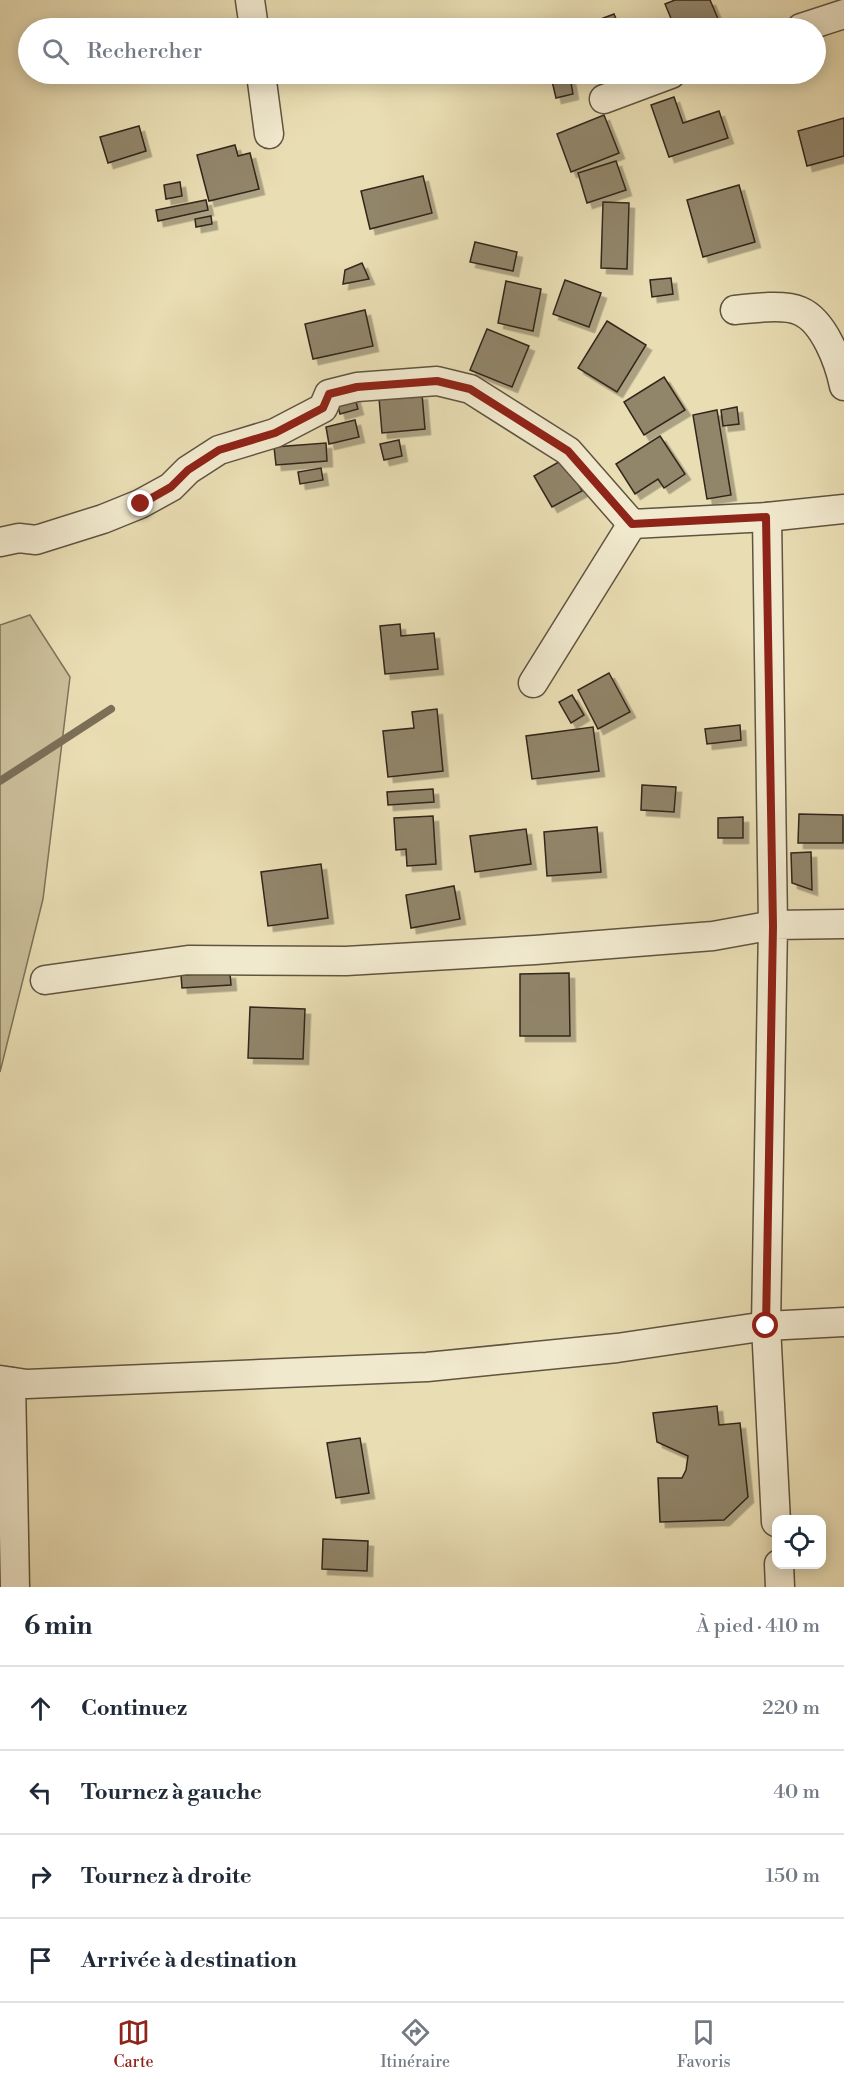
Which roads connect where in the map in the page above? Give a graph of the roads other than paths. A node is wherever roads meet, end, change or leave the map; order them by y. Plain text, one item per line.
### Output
1 (250, 0) edge
2 (844, 14) edge
3 (253, 18) edge
4 (826, 20) edge
5 (262, 84) edge
6 (644, 84) edge
7 (604, 99) dead end
8 (269, 134) dead end
9 (735, 310) dead end
10 (844, 386) edge
11 (844, 509) edge
12 (766, 517) junction
13 (632, 524) junction
14 (0, 542) edge
15 (533, 683) dead end
16 (844, 924) edge
17 (773, 926) junction
18 (45, 980) dead end
19 (844, 1322) edge
20 (766, 1326) junction
21 (6, 1381) edge
22 (777, 1515) edge
23 (779, 1569) edge
24 (15, 1587) edge
25 (780, 1587) edge

1 - 3 street
2 - 4 street
5 - 8 street
6 - 7 street
9 - 10 street
11 - 12 street
12 - 13 street
12 - 17 street
13 - 14 street
13 - 15 street
16 - 17 street
17 - 18 street
17 - 20 street
19 - 20 street
20 - 21 street
20 - 22 street
21 - 24 street
23 - 25 street

